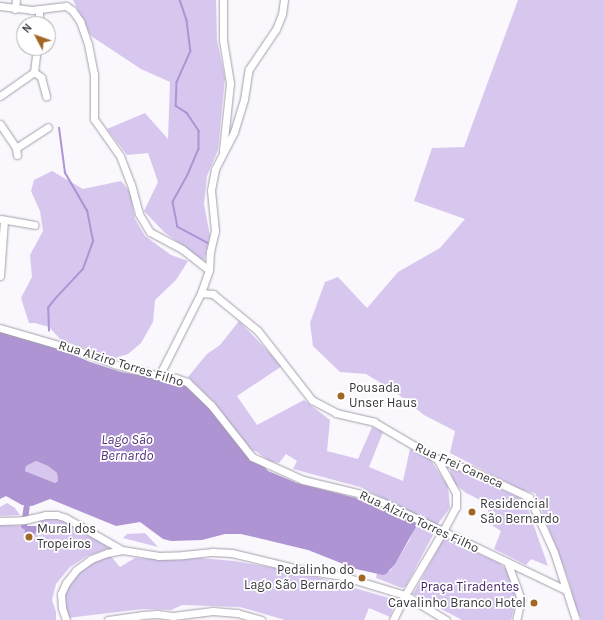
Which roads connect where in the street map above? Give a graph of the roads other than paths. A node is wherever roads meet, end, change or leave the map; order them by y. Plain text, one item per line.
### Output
1 (16, 0) edge
2 (223, 0) edge
3 (284, 0) edge
4 (0, 6) edge
5 (15, 9) junction
6 (39, 10) junction
7 (39, 16) edge
8 (36, 56) edge
9 (34, 72) junction
10 (0, 96) edge
11 (46, 96) dead end
12 (0, 124) edge
13 (48, 127) dead end
14 (223, 152) junction
15 (2, 219) edge
16 (34, 225) dead end
17 (209, 270) junction
18 (0, 276) edge
19 (201, 293) junction
20 (0, 328) edge
21 (159, 376) junction
22 (437, 459) junction
23 (0, 521) edge
24 (444, 531) junction
25 (122, 550) junction
26 (508, 564) junction
27 (566, 590) junction
28 (405, 595) junction
29 (174, 618) edge
30 (66, 620) edge
31 (108, 620) edge
32 (261, 620) edge
33 (393, 620) edge
34 (446, 620) edge
35 (516, 620) edge
36 (576, 620) edge

1 - 5 street
2 - 14 street
3 - 14 street
4 - 5 street
5 - 6 street
6 - 7 street
6 - 17 street
8 - 9 street
9 - 10 street
9 - 11 street
12 - 13 street
14 - 17 street
15 - 16 street
15 - 18 street
17 - 19 street
19 - 21 street
19 - 22 street, Rua Frei Caneca
20 - 21 street, Rua Alziro Torres Filho
21 - 24 street, Rua Alziro Torres Filho
22 - 24 street
22 - 27 street, Rua Frei Caneca
23 - 25 street
24 - 26 street, Rua Alziro Torres Filho
24 - 28 street
25 - 28 street
25 - 30 street
26 - 27 street, Rua Alziro Torres Filho
26 - 35 street
27 - 36 street, Rua Frei Caneca
28 - 33 street
28 - 34 street
29 - 31 street
29 - 32 street

